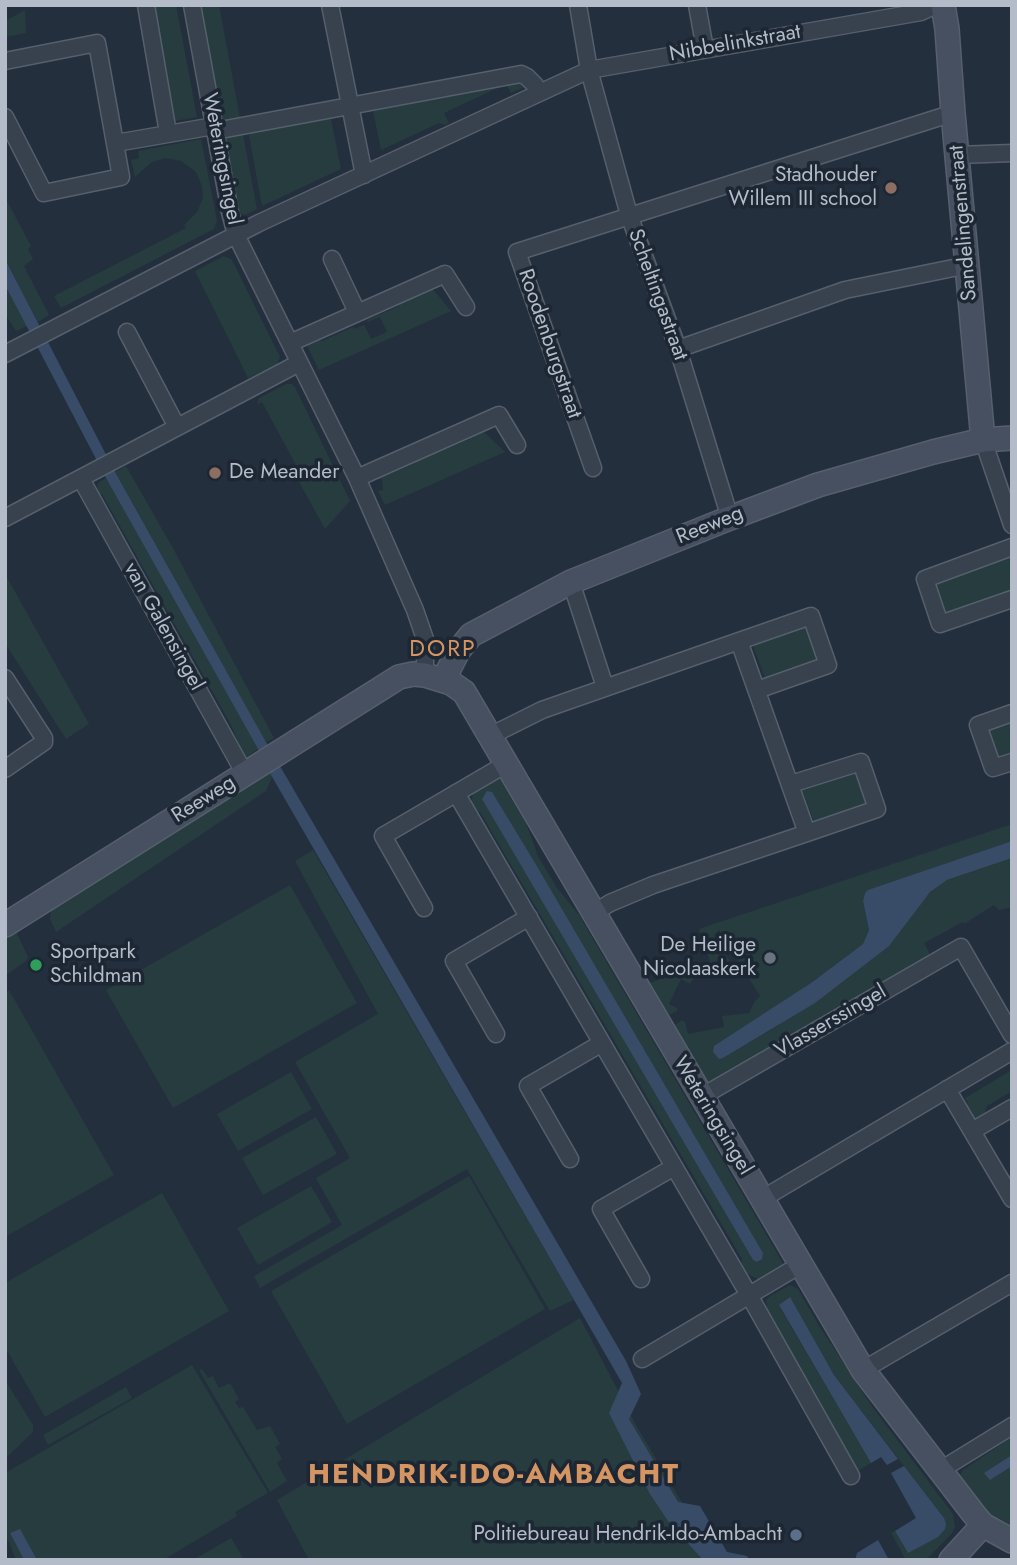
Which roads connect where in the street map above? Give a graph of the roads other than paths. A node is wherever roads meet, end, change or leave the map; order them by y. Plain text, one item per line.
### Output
1 (146, 5) edge
2 (192, 5) edge
3 (330, 5) edge
4 (578, 5) edge
5 (696, 5) edge
6 (936, 5) edge
7 (943, 5) edge
8 (705, 49) junction
9 (5, 61) edge
10 (589, 70) junction
11 (538, 92) junction
12 (350, 106) junction
13 (953, 113) junction
14 (5, 117) edge
15 (215, 128) junction
16 (168, 133) junction
17 (116, 143) junction
18 (1012, 153) edge
19 (958, 155) junction
20 (364, 175) junction
21 (629, 215) junction
22 (236, 235) junction
23 (332, 259) dead end
24 (968, 265) junction
25 (466, 307) dead end
26 (357, 312) junction
27 (127, 332) dead end
28 (290, 343) junction
29 (7, 349) edge
30 (678, 349) junction
31 (299, 363) junction
32 (177, 427) junction
33 (1012, 438) edge
34 (984, 440) junction
35 (517, 445) dead end
36 (593, 468) dead end
37 (357, 478) junction
38 (81, 479) junction
39 (5, 518) edge
40 (730, 518) junction
41 (1012, 525) edge
42 (1012, 547) edge
43 (571, 582) junction
44 (1012, 599) edge
45 (739, 640) junction
46 (434, 677) junction
47 (5, 678) edge
48 (605, 687) junction
49 (757, 690) junction
50 (1012, 713) edge
51 (490, 736) junction
52 (1012, 762) edge
53 (261, 764) junction
54 (506, 764) junction
55 (5, 769) edge
56 (791, 784) junction
57 (456, 793) junction
58 (807, 832) junction
59 (424, 908) dead end
60 (594, 913) junction
61 (529, 917) junction
62 (7, 919) edge
63 (496, 1034) dead end
64 (1012, 1035) edge
65 (602, 1043) junction
66 (1012, 1051) edge
67 (947, 1089) junction
68 (701, 1097) junction
69 (1012, 1108) edge
70 (972, 1131) junction
71 (570, 1159) dead end
72 (674, 1167) junction
73 (762, 1199) junction
74 (1012, 1199) edge
75 (800, 1265) junction
76 (641, 1279) dead end
77 (1012, 1283) edge
78 (749, 1295) junction
79 (642, 1359) dead end
80 (863, 1370) junction
81 (1012, 1426) edge
82 (939, 1471) junction
83 (851, 1476) dead end
84 (983, 1525) junction
85 (1012, 1541) edge
86 (951, 1560) edge

1 - 16 street
2 - 15 street, Weteringsingel
3 - 12 street
4 - 10 street, Scheltingastraat
5 - 8 street
6 - 8 street, Nibbelinkstraat
7 - 13 main road, Sandelingenstraat
8 - 10 street, Nibbelinkstraat
9 - 17 street
10 - 11 street, Nibbelinkstraat
10 - 21 street, Scheltingastraat
11 - 12 street
11 - 20 street, Nibbelinkstraat
12 - 15 street
12 - 20 street
13 - 19 main road, Sandelingenstraat
13 - 21 street
14 - 17 street
15 - 16 street
15 - 22 street, Weteringsingel
16 - 17 street
18 - 19 street
19 - 24 main road, Sandelingenstraat
20 - 22 street, Nibbelinkstraat
21 - 30 street, Scheltingastraat
21 - 36 street, Roodenburgstraat
22 - 28 street, Weteringsingel
22 - 29 street, Nibbelinkstraat
23 - 26 street
24 - 30 street
24 - 34 main road, Sandelingenstraat
25 - 26 street
26 - 28 street
27 - 32 street
28 - 31 street, Weteringsingel
30 - 40 street, Scheltingastraat
31 - 32 street
31 - 37 street, Weteringsingel
32 - 38 street
33 - 34 main road, Reeweg
34 - 40 main road, Reeweg
34 - 41 street
35 - 37 street
37 - 46 street, Weteringsingel
38 - 39 street
38 - 53 street, van Galensingel
40 - 43 main road, Reeweg
42 - 44 street
43 - 46 main road, Reeweg
43 - 48 street
45 - 48 street
45 - 49 street
45 - 49 street
46 - 51 main road, Weteringsingel
46 - 53 main road, Reeweg
47 - 55 street
48 - 51 street
49 - 56 street
50 - 52 street
51 - 54 main road, Weteringsingel
53 - 62 main road, Reeweg
54 - 57 street
54 - 60 main road, Weteringsingel
56 - 58 street
56 - 58 street
57 - 59 street
57 - 61 street
58 - 60 street
60 - 68 main road, Weteringsingel
61 - 63 street
61 - 65 street
64 - 68 street, Vlasserssingel
65 - 71 street
65 - 72 street
66 - 67 street
67 - 70 street
67 - 73 street
68 - 73 main road, Weteringsingel
69 - 70 street
70 - 74 street
72 - 76 street
72 - 78 street
73 - 75 main road, Weteringsingel
75 - 78 street
75 - 80 main road, Weteringsingel
77 - 80 street
78 - 79 street
78 - 83 street
80 - 82 main road, Weteringsingel
81 - 82 street
82 - 84 main road, Weteringsingel
84 - 85 main road
84 - 86 main road

